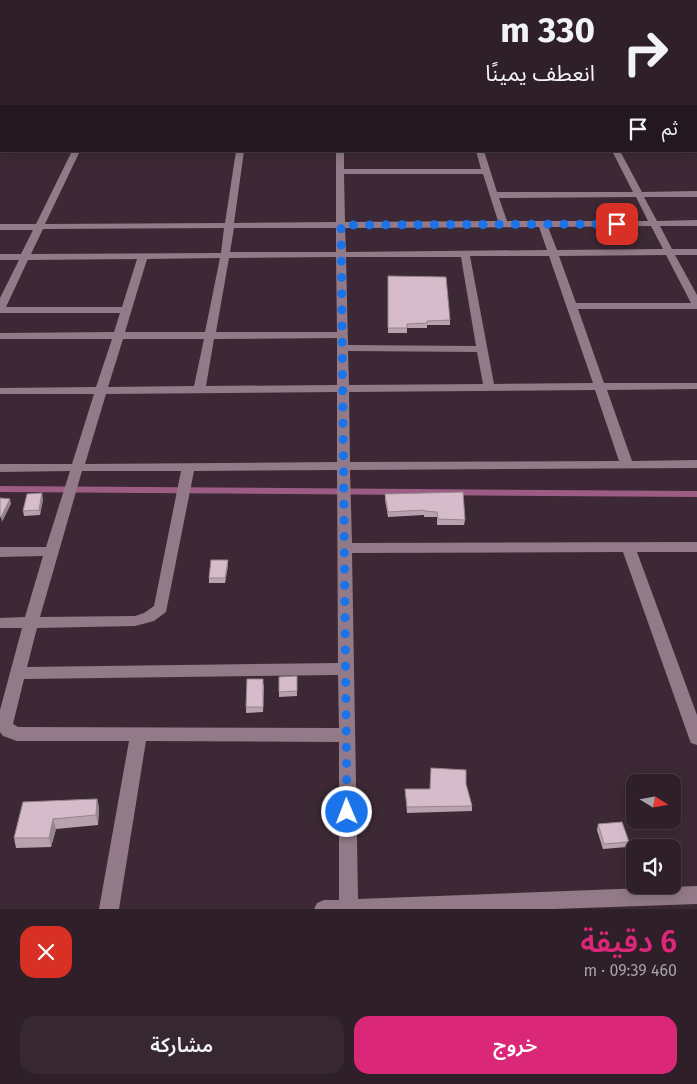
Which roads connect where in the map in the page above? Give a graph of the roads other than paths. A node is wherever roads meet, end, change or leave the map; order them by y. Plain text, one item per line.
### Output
1 (76, 152) edge
2 (240, 152) edge
3 (340, 152) edge
4 (480, 152) edge
5 (617, 152) edge
6 (486, 171) junction
7 (341, 172) junction
8 (638, 194) junction
9 (697, 194) edge
10 (494, 195) junction
11 (697, 223) edge
12 (503, 224) junction
13 (543, 224) junction
14 (654, 224) junction
15 (341, 225) junction
16 (229, 226) junction
17 (0, 227) edge
18 (40, 227) junction
19 (670, 252) junction
20 (697, 252) edge
21 (553, 253) junction
22 (465, 254) junction
23 (342, 255) junction
24 (143, 256) junction
25 (225, 256) junction
26 (0, 257) edge
27 (24, 257) junction
28 (697, 305) edge
29 (571, 306) junction
30 (0, 309) edge
31 (126, 310) junction
32 (0, 336) edge
33 (119, 336) junction
34 (210, 336) junction
35 (342, 342) junction
36 (482, 349) junction
37 (697, 386) edge
38 (598, 387) junction
39 (489, 388) junction
40 (343, 389) junction
41 (199, 390) junction
42 (101, 391) junction
43 (0, 392) edge
44 (697, 464) edge
45 (627, 465) junction
46 (344, 466) junction
47 (188, 467) junction
48 (0, 468) edge
49 (78, 468) junction
50 (628, 547) junction
51 (697, 547) edge
52 (345, 548) junction
53 (53, 551) junction
54 (0, 552) edge
55 (0, 623) edge
56 (32, 623) junction
57 (346, 670) junction
58 (17, 673) junction
59 (139, 734) junction
60 (346, 735) junction
61 (697, 738) edge
62 (697, 895) edge
63 (595, 905) edge
64 (349, 908) edge
65 (109, 909) edge
66 (324, 909) edge

1 - 18 street
2 - 16 street
3 - 7 street
4 - 6 street
5 - 8 street
6 - 7 street
6 - 10 street
7 - 15 street
8 - 9 street
8 - 10 street
8 - 14 street
10 - 12 street
11 - 14 street
12 - 13 street
12 - 15 street
13 - 14 street
13 - 21 street
14 - 19 street
15 - 16 street
15 - 23 street
16 - 18 street
16 - 25 street
17 - 18 street
18 - 27 street
19 - 20 street
19 - 21 street
19 - 28 street
21 - 22 street
21 - 29 street
22 - 23 street
22 - 36 street
23 - 25 street
23 - 35 street
24 - 25 street
24 - 27 street
24 - 31 street
25 - 34 street
26 - 27 street
27 - 30 street
28 - 29 street
29 - 38 street
30 - 31 street
31 - 33 street
32 - 33 street
33 - 34 street
33 - 42 street
34 - 35 street
34 - 41 street
35 - 36 street
35 - 40 street
36 - 39 street
37 - 38 street
38 - 39 street
38 - 45 street
39 - 40 street
40 - 41 street
40 - 46 street
41 - 42 street
42 - 43 street
42 - 49 street
44 - 45 street
45 - 46 street
46 - 47 street
46 - 52 street
47 - 49 street
47 - 56 street
48 - 49 street
49 - 53 street
50 - 51 street
50 - 52 street
50 - 61 street
52 - 57 street
53 - 54 street
53 - 56 street
55 - 56 street
56 - 58 street
57 - 58 street
57 - 60 street
58 - 59 street
59 - 60 street
59 - 65 street
60 - 64 street
62 - 63 street
63 - 64 street
64 - 66 street

